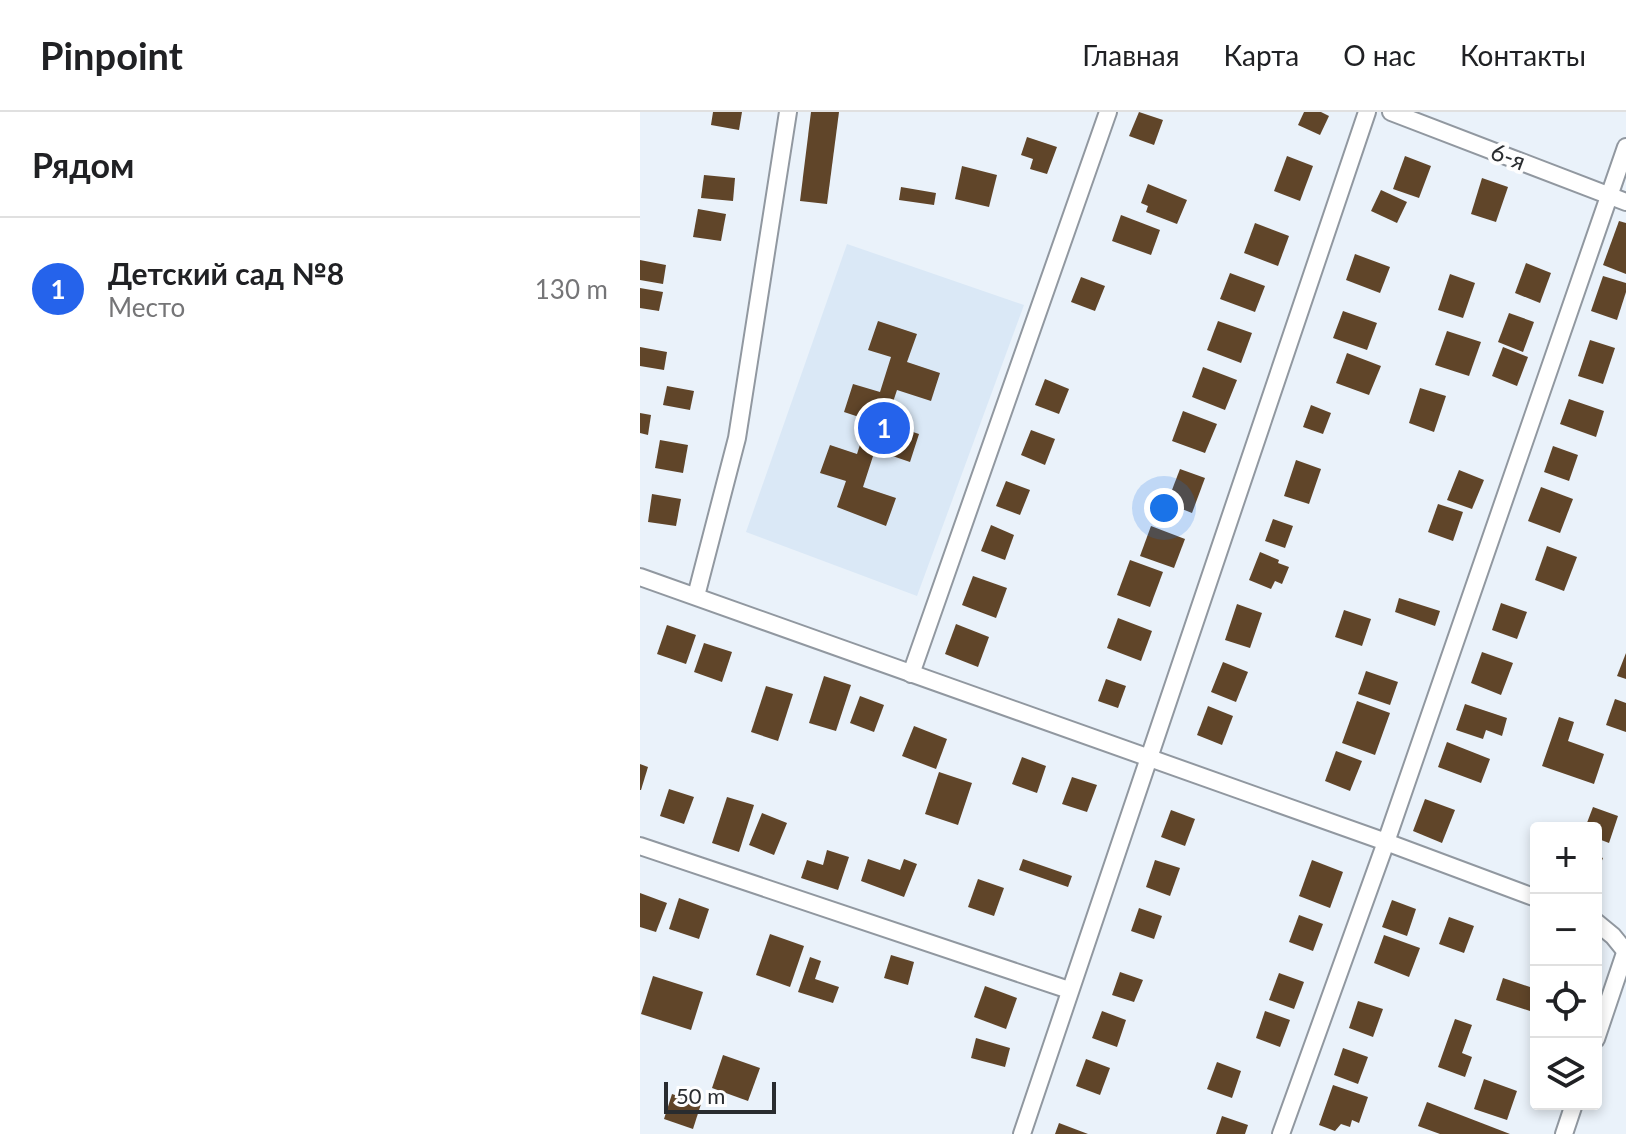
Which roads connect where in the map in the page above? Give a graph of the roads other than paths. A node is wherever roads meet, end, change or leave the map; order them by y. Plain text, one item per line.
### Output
1 (788, 112) edge
2 (1108, 112) edge
3 (1367, 112) edge
4 (1391, 112) edge
5 (1626, 147) edge
6 (1609, 196) junction
7 (1626, 202) edge
8 (640, 577) edge
9 (696, 596) junction
10 (911, 674) junction
11 (1147, 758) junction
12 (1386, 842) junction
13 (640, 846) edge
14 (1530, 896) edge
15 (1602, 927) edge
16 (1626, 952) edge
17 (1069, 990) junction
18 (1596, 1038) edge
19 (1572, 1110) edge
20 (1022, 1134) edge
21 (1281, 1134) edge
22 (1564, 1134) edge

1 - 9 street
2 - 10 street
3 - 11 street
4 - 6 street, 6-я
5 - 6 street
6 - 7 street, 6-я
6 - 12 street
8 - 9 street
9 - 10 street
10 - 11 street
11 - 12 street
11 - 17 street
12 - 14 street
12 - 21 street
13 - 17 street
15 - 16 street
16 - 18 street
17 - 20 street
19 - 22 street

